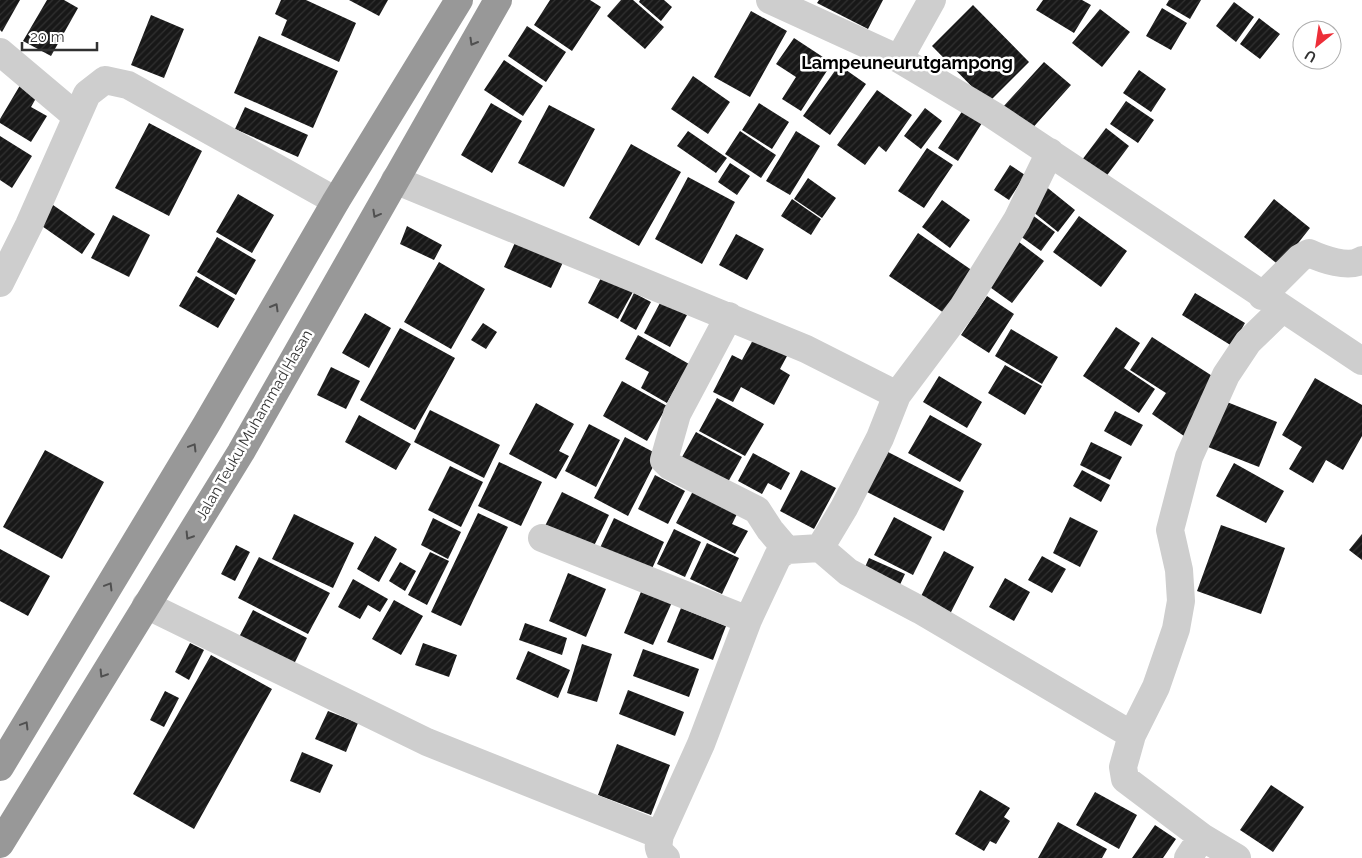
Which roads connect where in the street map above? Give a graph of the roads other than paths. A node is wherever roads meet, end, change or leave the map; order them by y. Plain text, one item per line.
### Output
1 (459, 0) edge
2 (498, 0) edge
3 (770, 0) edge
4 (932, 0) edge
5 (0, 52) edge
6 (899, 59) junction
7 (76, 116) junction
8 (1050, 152) junction
9 (395, 180) junction
10 (336, 202) junction
11 (1362, 260) edge
12 (0, 283) edge
13 (1272, 302) junction
14 (729, 316) junction
15 (1362, 361) edge
16 (897, 395) junction
17 (542, 538) dead end
18 (820, 548) junction
19 (787, 550) junction
20 (146, 605) junction
21 (748, 620) junction
22 (1132, 735) junction
23 (0, 767) edge
24 (0, 844) edge
25 (1195, 848) edge
26 (657, 849) edge
27 (1237, 858) edge

1 - 10 highway
2 -> 9 highway, Jalan Teuku Muhammad Hasan
3 - 6 street
4 - 6 street
5 - 7 street
6 - 8 street
7 - 10 street
7 - 12 street
8 - 13 street
8 - 16 street
9 - 14 street
9 -> 20 highway, Jalan Teuku Muhammad Hasan
23 -> 10 highway
11 - 13 street
13 - 15 street
13 - 22 street
14 - 16 street
14 - 19 street
16 - 18 street
17 - 21 street
18 - 19 street
18 - 22 street
19 - 21 street
20 -> 24 highway, Jalan Teuku Muhammad Hasan
20 - 26 street
21 - 26 street
22 - 25 street
25 - 27 street

